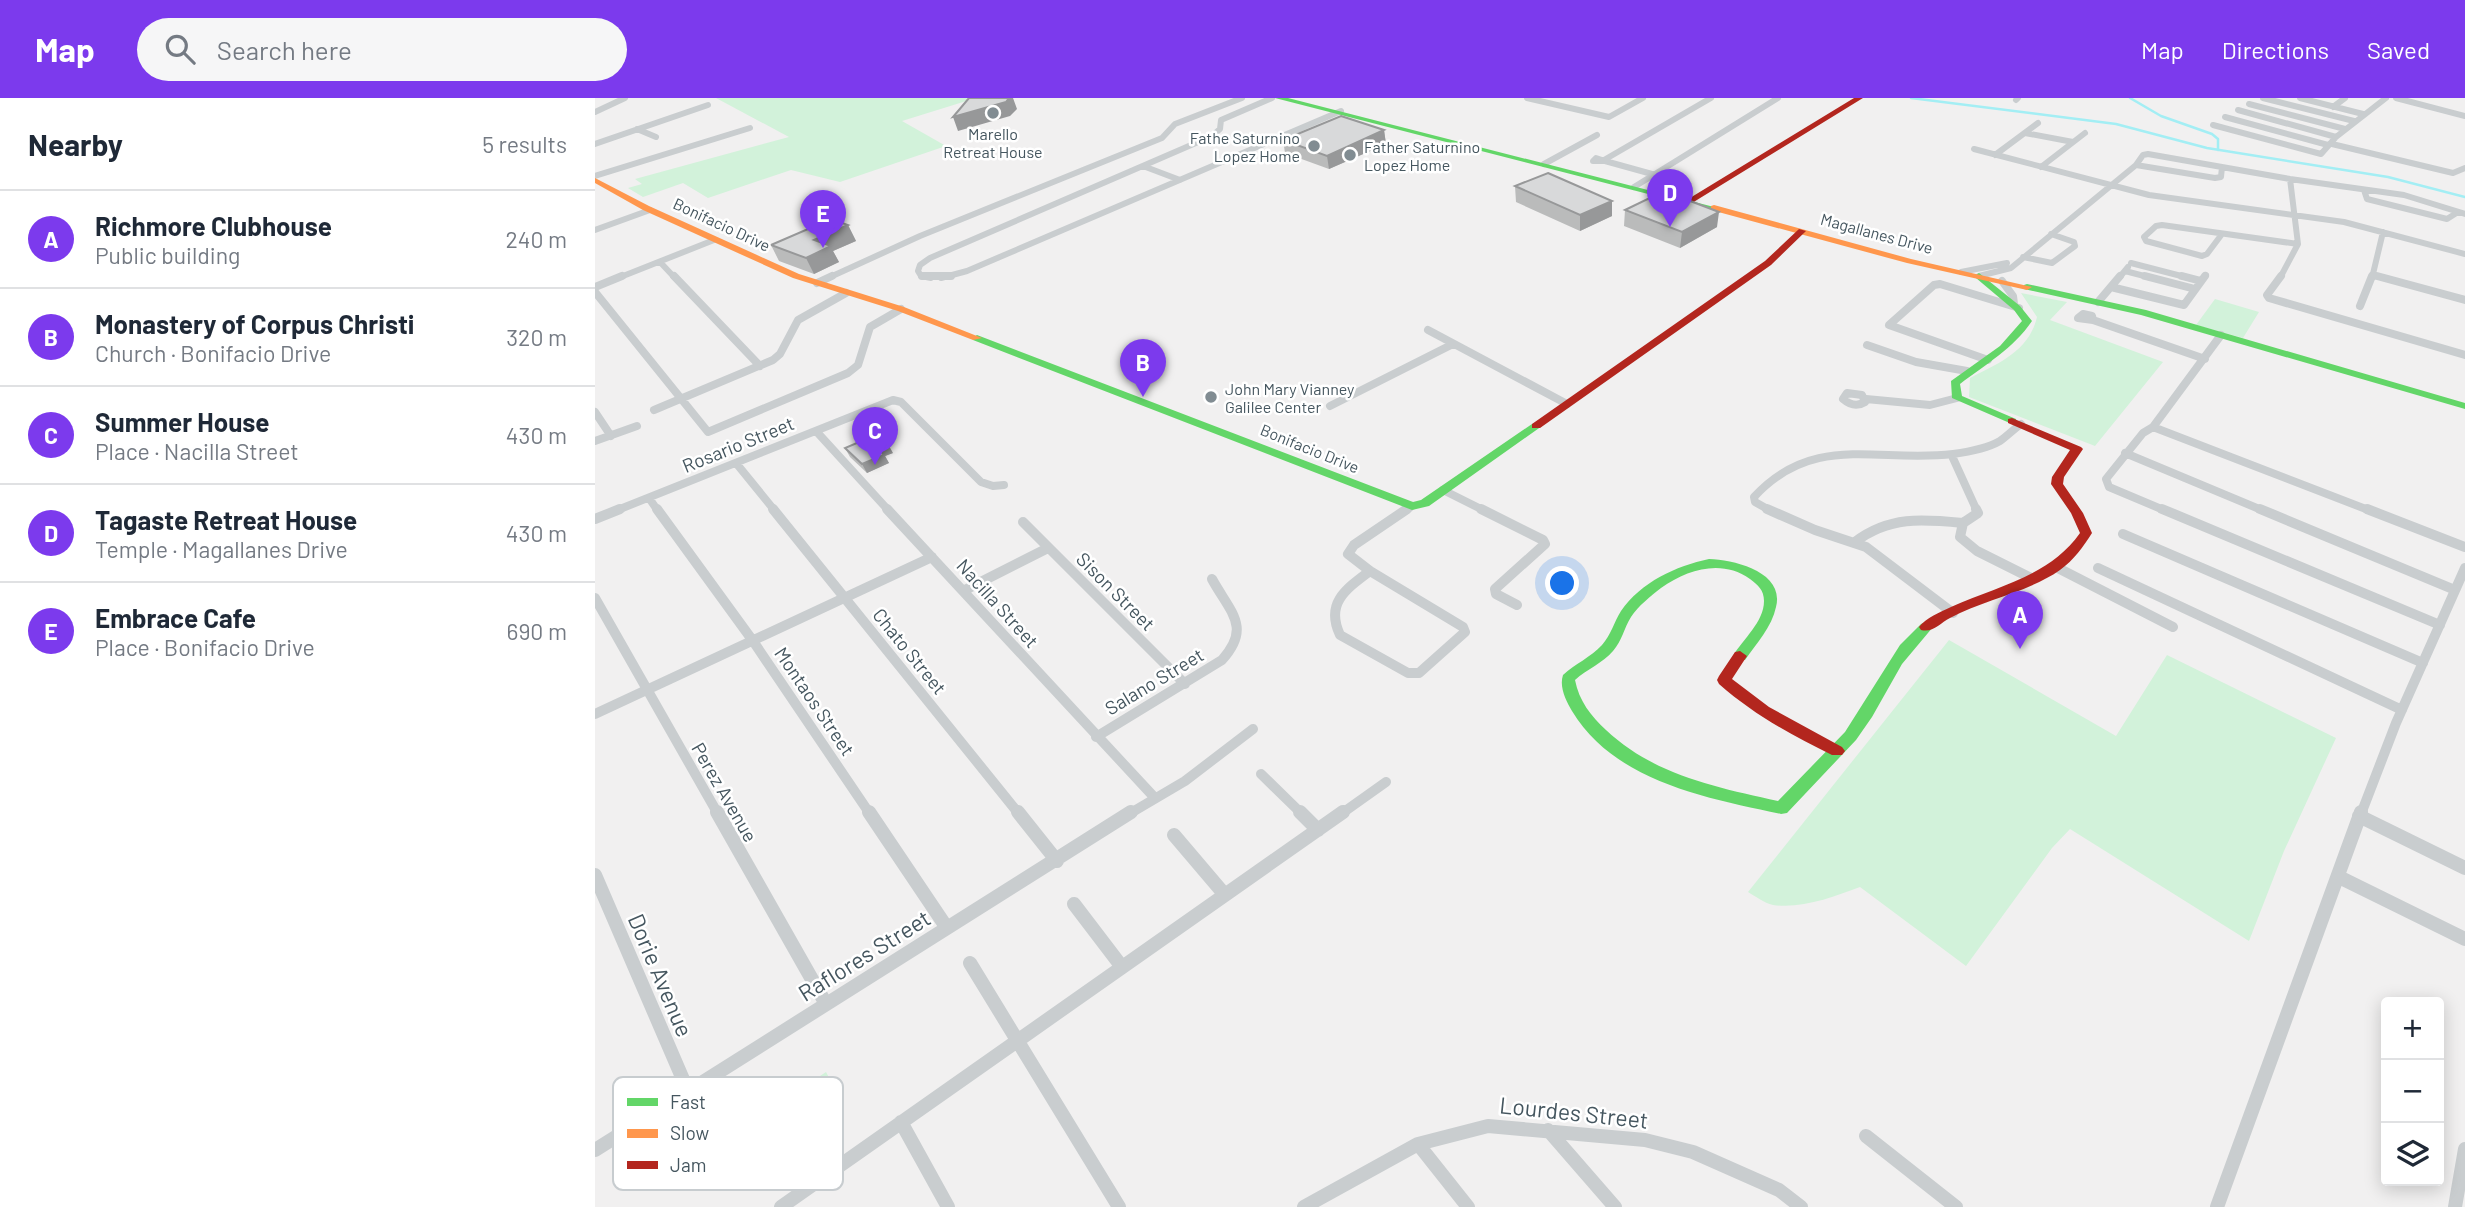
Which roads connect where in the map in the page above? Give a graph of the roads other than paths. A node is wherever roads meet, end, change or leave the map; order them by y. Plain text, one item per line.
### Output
1 (625, 98) edge
2 (1242, 98) edge
3 (1272, 98) edge
4 (1279, 98) edge
5 (1527, 98) edge
6 (1575, 98) edge
7 (1643, 98) edge
8 (1711, 98) edge
9 (1778, 98) edge
10 (1859, 98) edge
11 (2261, 98) edge
12 (2299, 98) edge
13 (2345, 98) edge
14 (2386, 98) edge
15 (2396, 98) edge
16 (2249, 104) junction
17 (708, 105) dead end
18 (1560, 106) junction
19 (2333, 107) junction
20 (2457, 109) dead end
21 (2238, 110) junction
22 (1341, 111) junction
23 (595, 112) edge
24 (2465, 113) edge
25 (2363, 114) junction
26 (2225, 117) junction
27 (2354, 121) junction
28 (2038, 123) dead end
29 (750, 128) dead end
30 (637, 129) junction
31 (2345, 129) junction
32 (2085, 132) dead end
33 (2025, 133) junction
34 (1597, 135) dead end
35 (656, 137) dead end
36 (597, 141) edge
37 (2073, 142) junction
38 (2332, 142) junction
39 (1974, 149) dead end
40 (1995, 155) junction
41 (1544, 164) junction
42 (2136, 164) junction
43 (1143, 166) junction
44 (2041, 167) junction
45 (2222, 167) junction
46 (2465, 168) edge
47 (1654, 174) junction
48 (595, 178) edge
49 (1670, 179) dead end
50 (2290, 179) junction
51 (1180, 180) junction
52 (2111, 186) junction
53 (1634, 187) junction
54 (2364, 190) junction
55 (1689, 201) junction
56 (650, 210) junction
57 (2461, 213) edge
58 (2293, 214) junction
59 (595, 230) edge
60 (1802, 231) junction
61 (2383, 232) junction
62 (2051, 234) junction
63 (2222, 234) junction
64 (714, 240) junction
65 (2298, 244) junction
66 (2465, 254) edge
67 (2023, 257) junction
68 (660, 262) junction
69 (2013, 264) junction
70 (2125, 271) junction
71 (1961, 272) junction
72 (2373, 275) junction
73 (1979, 276) junction
74 (2001, 281) junction
75 (817, 283) junction
76 (2111, 287) junction
77 (2195, 289) junction
78 (595, 290) edge
79 (846, 293) junction
80 (2465, 300) edge
81 (2098, 302) junction
82 (2016, 306) junction
83 (2360, 306) dead end
84 (901, 309) junction
85 (2093, 320) dead end
86 (1428, 330) dead end
87 (2221, 335) junction
88 (1453, 344) junction
89 (1867, 345) dead end
90 (2463, 352) edge
91 (2205, 359) junction
92 (1988, 360) junction
93 (759, 366) junction
94 (1967, 371) junction
95 (682, 398) junction
96 (1957, 398) junction
97 (1866, 399) dead end
98 (1567, 404) junction
99 (1330, 406) dead end
100 (2465, 406) edge
101 (654, 410) dead end
102 (595, 412) edge
103 (2021, 424) junction
104 (637, 426) dead end
105 (2153, 428) junction
106 (816, 431) junction
107 (611, 436) junction
108 (595, 441) edge
109 (2125, 453) junction
110 (1952, 456) junction
111 (736, 463) junction
112 (1004, 485) dead end
113 (1443, 490) junction
114 (649, 498) junction
115 (1412, 506) junction
116 (595, 519) edge
117 (1023, 523) dead end
118 (1963, 523) junction
119 (2123, 534) dead end
120 (1855, 542) junction
121 (2465, 547) edge
122 (1048, 548) junction
123 (932, 557) junction
124 (2056, 567) junction
125 (2098, 568) dead end
126 (2465, 568) edge
127 (1370, 571) junction
128 (2031, 578) junction
129 (1212, 579) dead end
130 (2455, 590) junction
131 (963, 591) junction
132 (595, 598) edge
133 (844, 598) junction
134 (1517, 606) dead end
135 (1953, 613) junction
136 (2439, 625) junction
137 (2173, 627) dead end
138 (754, 641) junction
139 (2423, 663) junction
140 (1185, 684) junction
141 (646, 690) junction
142 (2402, 710) junction
143 (595, 715) edge
144 (1253, 729) dead end
145 (1096, 737) junction
146 (1837, 751) junction
147 (1261, 774) dead end
148 (1387, 782) dead end
149 (1154, 797) junction
150 (2359, 816) junction
151 (1318, 830) junction
152 (1174, 835) dead end
153 (1057, 861) junction
154 (2465, 868) edge
155 (595, 875) edge
156 (2339, 877) junction
157 (1225, 895) junction
158 (1074, 904) dead end
159 (947, 928) junction
160 (2465, 939) edge
161 (970, 963) dead end
162 (1122, 967) junction
163 (827, 1004) junction
164 (1017, 1040) junction
165 (682, 1077) edge
166 (710, 1077) edge
167 (901, 1122) junction
168 (1548, 1130) junction
169 (1866, 1136) dead end
170 (613, 1139) edge
171 (1418, 1144) junction
172 (2465, 1149) edge
173 (595, 1150) edge
174 (843, 1163) edge
175 (805, 1190) edge
176 (1799, 1206) edge
177 (781, 1207) edge
178 (948, 1207) edge
179 (1119, 1207) edge
180 (1304, 1207) edge
181 (1468, 1207) edge
182 (1615, 1207) edge
183 (1956, 1207) edge
184 (2217, 1207) edge
185 (2455, 1207) edge

1 - 23 street
2 - 75 street
3 - 43 street
4 - 22 street, Magallanes Drive
5 - 18 street
6 - 18 street
7 - 18 street
8 - 47 street
9 - 47 street
10 - 55 street
11 - 16 street
11 - 27 street
12 - 19 street
13 - 19 street
14 - 25 street
15 - 24 street
16 - 21 street
16 - 31 street
17 - 30 street
19 - 25 street
20 - 24 street
21 - 26 street
21 - 38 street
22 - 41 street, Magallanes Drive
22 - 51 street
25 - 27 street
26 - 38 street
26 - 38 street
27 - 31 street
28 - 33 street
29 - 48 street
30 - 35 street
30 - 36 street
31 - 38 street
32 - 37 street
33 - 37 street
33 - 40 street
34 - 41 street
37 - 44 street
38 - 46 street
39 - 40 street
40 - 44 street
41 - 53 street, Magallanes Drive
42 - 45 street
42 - 45 street
42 - 52 street
43 - 51 street
43 - 51 street
44 - 52 street
45 - 50 street
47 - 49 street
47 - 53 street
48 - 56 street, Bonifacio Drive
50 - 54 street
50 - 58 street
52 - 58 street
52 - 62 street
53 - 55 street, Magallanes Drive
54 - 57 street
54 - 57 street
55 - 60 street, Magallanes Drive
56 - 59 street
56 - 64 street, Bonifacio Drive
58 - 61 street
58 - 65 street
60 - 71 street, Magallanes Drive
60 - 98 street
61 - 66 street
61 - 72 street
62 - 67 street
62 - 67 street
63 - 63 street
63 - 65 street
64 - 68 street
64 - 75 street, Bonifacio Drive
65 - 90 street
67 - 69 street
68 - 78 street
68 - 93 street
69 - 71 street
69 - 73 street
70 - 76 street
70 - 77 street
70 - 77 street
71 - 73 street, Magallanes Drive
72 - 80 street
72 - 83 street
73 - 74 street, Magallanes Drive
73 - 82 street
74 - 81 street, Magallanes Drive
74 - 82 street
75 - 79 street, Bonifacio Drive
76 - 77 street
76 - 81 street
78 - 95 street
79 - 84 street, Bonifacio Drive
79 - 93 street
81 - 87 street, Magallanes Drive
82 - 92 street
82 - 92 street
84 - 95 street
84 - 115 street, Bonifacio Drive
85 - 91 street
86 - 88 street
87 - 91 street
87 - 100 street, Magallanes Drive
88 - 98 street
88 - 99 street
89 - 94 street
91 - 105 street
92 - 94 street
93 - 95 street
94 - 96 street
95 - 101 street
96 - 97 street
96 - 103 street
98 - 113 street
102 - 107 street
103 - 110 street
103 - 124 street
104 - 107 street
105 - 109 street
105 - 121 street
106 - 111 street, Rosario Street
106 - 112 street, Rosario Street
106 - 123 street, Nacilla Street
107 - 108 street
109 - 130 street
109 - 136 street
110 - 118 street
110 - 120 street
111 - 114 street, Rosario Street
111 - 133 street, Chato Street
113 - 115 street
113 - 134 street
114 - 116 street, Rosario Street
114 - 138 street, Montaos Street
115 - 127 street
117 - 122 street, Sison Street
118 - 120 street
118 - 128 street
119 - 139 street
120 - 135 street
122 - 131 street
122 - 140 street, Sison Street
123 - 131 street, Nacilla Street
123 - 133 street
124 - 128 street
124 - 137 street
125 - 142 street
126 - 130 street
127 - 127 street
128 - 135 street
129 - 140 street, Salano Street
130 - 136 street
131 - 145 street, Nacilla Street
132 - 141 street, Perez Avenue
133 - 138 street
133 - 153 street, Chato Street
135 - 146 street
136 - 139 street
138 - 141 street
138 - 159 street, Montaos Street
139 - 142 street
140 - 145 street, Salano Street
141 - 143 street
141 - 163 street, Perez Avenue
142 - 150 street
144 - 149 street, Raflores Street
145 - 149 street, Nacilla Street
146 - 146 street
147 - 151 street
148 - 151 street
149 - 153 street, Raflores Street
150 - 154 street
150 - 156 street
151 - 157 street
152 - 157 street
153 - 159 street, Raflores Street
155 - 165 street, Dorie Avenue
156 - 160 street
156 - 184 street
157 - 162 street
158 - 162 street
159 - 163 street, Raflores Street
161 - 164 street
162 - 164 street
163 - 166 street, Raflores Street
164 - 167 street
164 - 179 street
167 - 174 street
167 - 178 street
168 - 171 street, Lourdes Street
168 - 176 street, Lourdes Street
168 - 182 street
169 - 183 street
170 - 173 street, Raflores Street
171 - 180 street, Lourdes Street
171 - 181 street
172 - 185 street
175 - 177 street

